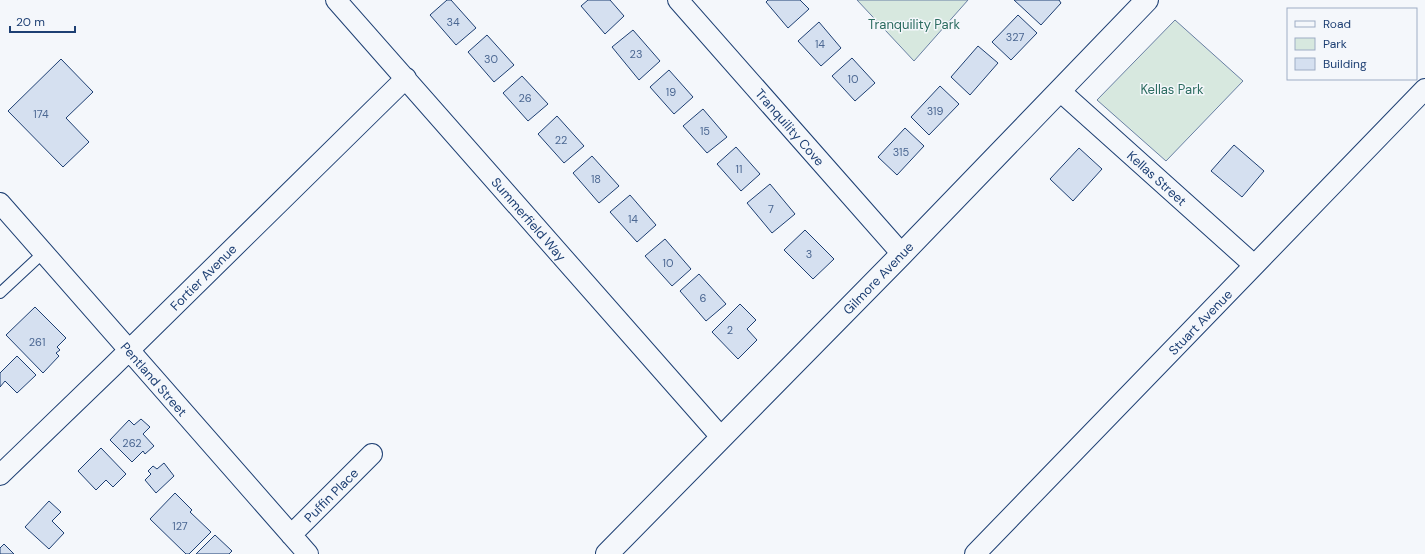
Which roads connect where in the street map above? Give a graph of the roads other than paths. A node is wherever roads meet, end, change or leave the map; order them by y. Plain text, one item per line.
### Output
1 (336, 0) edge
2 (678, 0) edge
3 (1148, 0) edge
4 (406, 78) junction
5 (1425, 89) edge
6 (1060, 91) junction
7 (0, 204) edge
8 (44, 253) junction
9 (902, 254) junction
10 (1254, 265) junction
11 (0, 293) edge
12 (129, 350) junction
13 (721, 437) junction
14 (372, 454) dead end
15 (0, 475) edge
16 (291, 535) junction
17 (308, 554) edge
18 (606, 554) edge
19 (975, 554) edge

1 - 4 street, Summerfield Way
2 - 9 street, Tranquility Cove
3 - 6 street, Gilmore Avenue
4 - 12 street, Fortier Avenue
4 - 13 street, Summerfield Way
5 - 10 street, Stuart Avenue
6 - 9 street, Gilmore Avenue
6 - 10 street, Kellas Street
7 - 8 street, Pentland Street
8 - 11 lane
8 - 12 street, Pentland Street
9 - 13 street, Gilmore Avenue
10 - 19 street, Stuart Avenue
12 - 15 street, Fortier Avenue
12 - 16 street, Pentland Street
13 - 18 street, Gilmore Avenue
14 - 16 street, Puffin Place
16 - 17 street, Pentland Street

